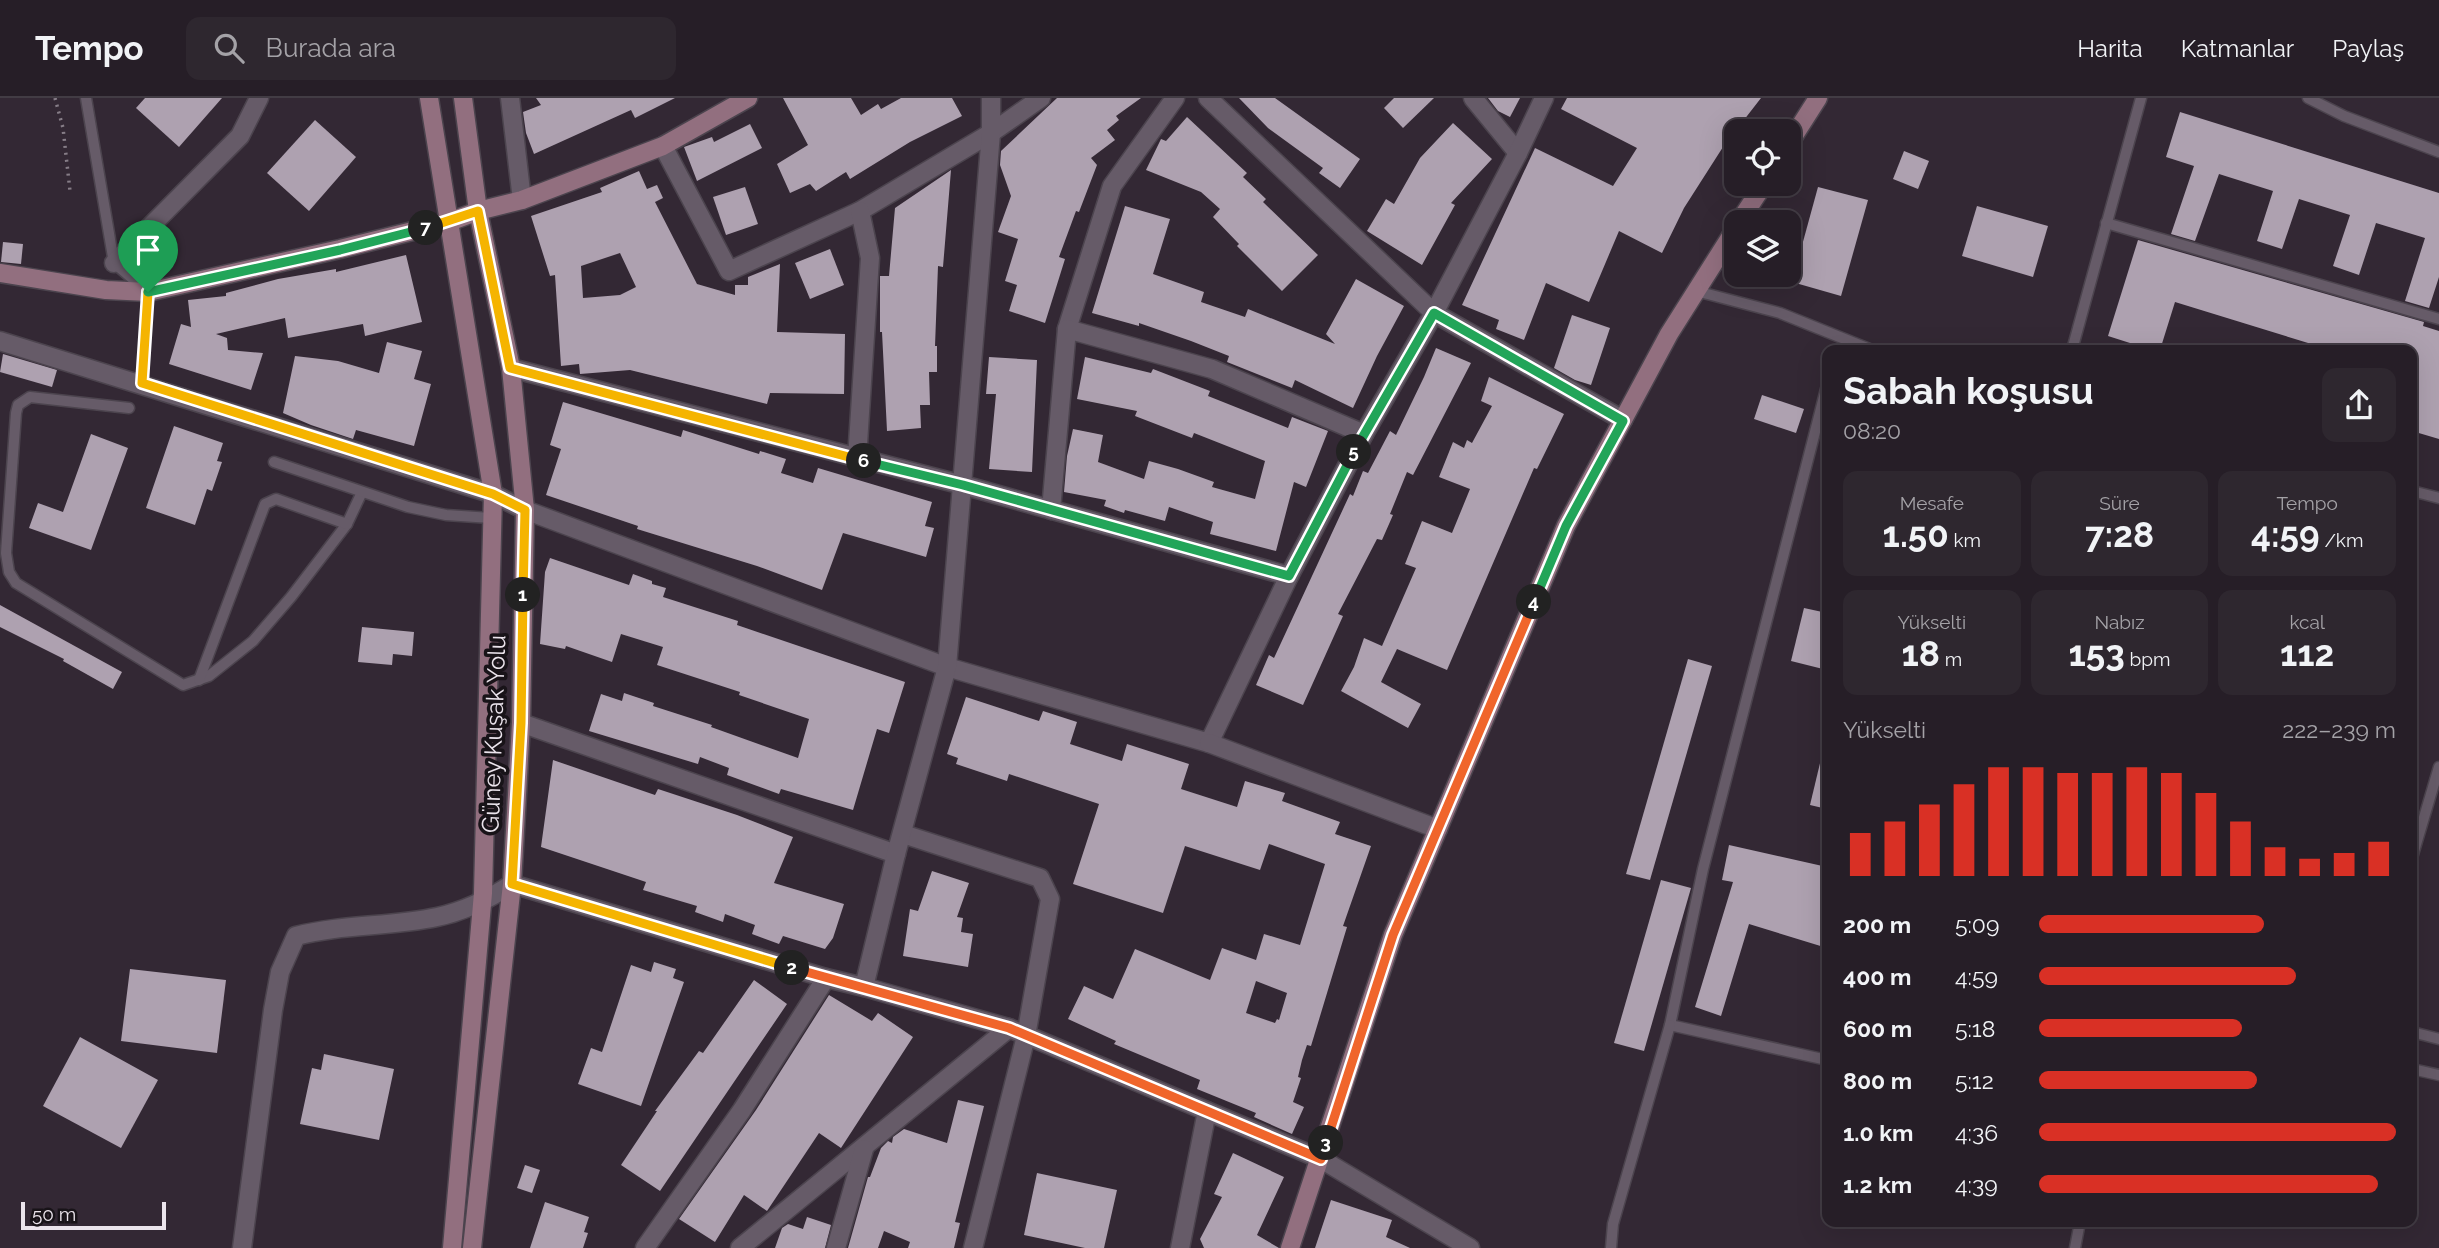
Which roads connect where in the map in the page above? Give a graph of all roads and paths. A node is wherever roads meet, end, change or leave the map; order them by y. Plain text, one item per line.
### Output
1 (55, 98) edge
2 (86, 98) edge
3 (259, 98) edge
4 (429, 98) edge
5 (463, 98) edge
6 (510, 98) edge
7 (748, 98) edge
8 (991, 98) edge
9 (1041, 98) edge
10 (1175, 98) edge
11 (1208, 98) edge
12 (1473, 98) edge
13 (1544, 98) edge
14 (1818, 98) edge
15 (2141, 98) edge
16 (2308, 98) edge
17 (1801, 125) edge
18 (991, 133) junction
19 (663, 146) junction
20 (2439, 152) edge
21 (1518, 153) junction
22 (70, 191) dead end
23 (522, 200) junction
24 (478, 211) junction
25 (860, 211) junction
26 (449, 222) junction
27 (2106, 223) junction
28 (1724, 247) edge
29 (114, 262) junction
30 (0, 273) edge
31 (1696, 291) junction
32 (148, 292) junction
33 (1434, 313) junction
34 (2439, 319) edge
35 (1067, 329) junction
36 (1839, 337) junction
37 (0, 341) edge
38 (1837, 345) edge
39 (1859, 345) edge
40 (2073, 345) edge
41 (510, 368) junction
42 (142, 383) junction
43 (1822, 405) edge
44 (129, 408) dead end
45 (1623, 421) junction
46 (1364, 434) junction
47 (858, 459) junction
48 (274, 462) dead end
49 (963, 485) junction
50 (362, 492) junction
51 (2417, 492) edge
52 (493, 494) junction
53 (2439, 498) edge
54 (525, 510) junction
55 (1051, 510) junction
56 (491, 518) junction
57 (347, 524) junction
58 (1289, 576) junction
59 (947, 667) junction
60 (199, 680) junction
61 (521, 723) junction
62 (1209, 743) junction
63 (2439, 767) edge
64 (1438, 829) junction
65 (903, 834) junction
66 (2417, 841) edge
67 (896, 854) junction
68 (512, 884) junction
69 (482, 903) junction
70 (826, 978) junction
71 (864, 987) junction
72 (1670, 1025) junction
73 (1009, 1028) junction
74 (2417, 1033) edge
75 (1027, 1036) junction
76 (2439, 1039) edge
77 (1822, 1058) edge
78 (2417, 1070) edge
79 (2439, 1075) edge
80 (1207, 1111) junction
81 (864, 1149) junction
82 (1321, 1159) junction
83 (2079, 1227) edge
84 (242, 1248) edge
85 (452, 1248) edge
86 (472, 1248) edge
87 (645, 1248) edge
88 (740, 1248) edge
89 (835, 1248) edge
90 (973, 1248) edge
91 (1180, 1248) edge
92 (1290, 1248) edge
93 (1470, 1248) edge
94 (1611, 1248) edge
95 (2075, 1248) edge

1 - 22 path
2 - 29 lane
3 - 29 street
4 - 26 main road, Güney Kuşak Yolu
5 - 24 main road, Güney Kuşak Yolu
6 - 23 street
7 - 19 main road
8 - 18 street
9 - 18 street
10 - 35 street
11 - 33 street
12 - 21 street
13 - 21 street
14 - 17 main road
15 - 27 lane
16 - 20 lane
18 - 25 street
18 - 49 street
19 - 23 main road
19 - 25 street
21 - 33 street
23 - 24 main road
24 - 26 main road
24 - 41 main road, Güney Kuşak Yolu
25 - 47 street
26 - 32 main road
26 - 52 main road, Güney Kuşak Yolu
27 - 34 lane
27 - 40 lane
28 - 31 main road
29 - 32 lane
30 - 32 main road
31 - 36 lane
31 - 45 main road
32 - 42 lane
33 - 45 street
33 - 46 street
35 - 46 street
35 - 55 street
36 - 38 lane
36 - 39 lane
37 - 42 street
41 - 47 street
41 - 54 main road, Güney Kuşak Yolu
42 - 52 street
43 - 72 lane
44 - 60 lane
45 - 64 main road
46 - 58 street
47 - 49 street
48 - 50 lane
49 - 55 street
49 - 59 street
50 - 56 lane
50 - 57 lane
51 - 53 lane
52 - 54 street
52 - 56 main road, Güney Kuşak Yolu
54 - 59 street
54 - 61 main road, Güney Kuşak Yolu
55 - 58 street
56 - 69 main road, Güney Kuşak Yolu
57 - 60 lane
57 - 60 lane
58 - 62 street
59 - 62 street
59 - 65 street
61 - 67 street
61 - 68 main road, Güney Kuşak Yolu
62 - 64 street
63 - 66 lane
64 - 82 main road
65 - 67 street
65 - 75 street
67 - 71 street
68 - 69 street
68 - 70 street
68 - 86 main road, Güney Kuşak Yolu
69 - 84 street
69 - 85 main road, Güney Kuşak Yolu
70 - 71 street
70 - 87 street
71 - 73 street
72 - 77 lane
72 - 94 lane
73 - 75 street
73 - 81 street
74 - 76 lane
75 - 80 street
75 - 90 street
78 - 79 lane
80 - 82 street
80 - 91 street
81 - 88 street
81 - 89 street
82 - 92 main road
82 - 93 street
83 - 95 lane

